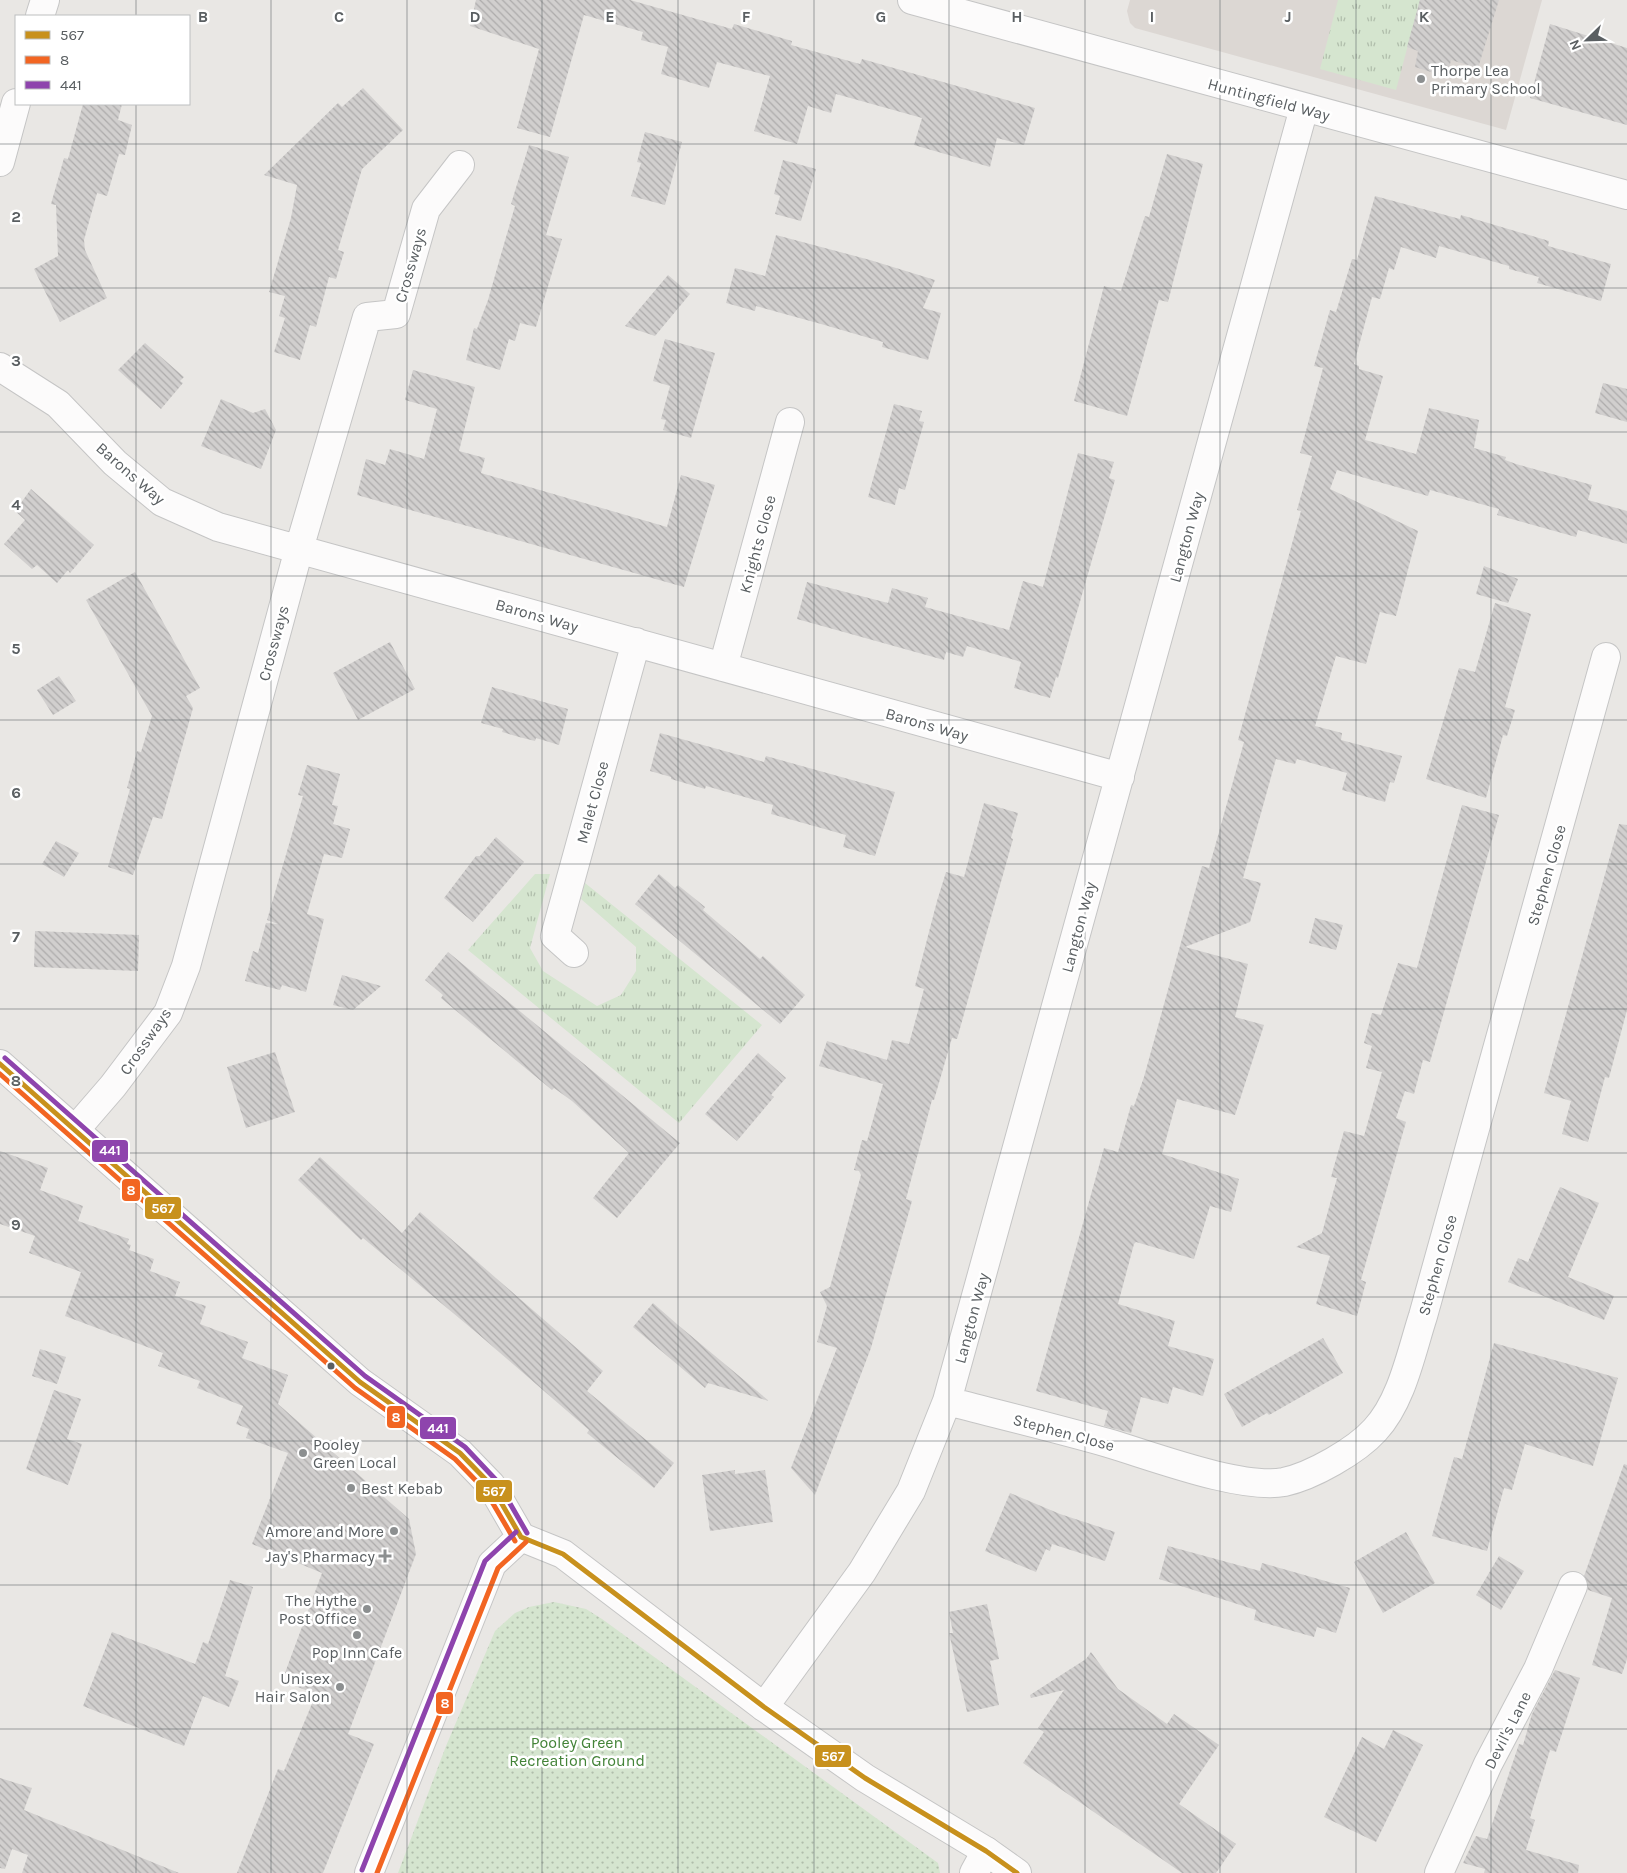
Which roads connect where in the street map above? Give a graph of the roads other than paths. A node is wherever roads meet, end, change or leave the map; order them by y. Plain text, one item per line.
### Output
1 (45, 0) edge
2 (912, 0) edge
3 (40, 15) edge
4 (16, 105) edge
5 (1304, 108) junction
6 (0, 162) edge
7 (460, 165) dead end
8 (1627, 195) edge
9 (0, 367) edge
10 (790, 422) dead end
11 (299, 549) junction
12 (636, 642) junction
13 (1606, 657) dead end
14 (723, 667) junction
15 (1120, 777) junction
16 (574, 953) dead end
17 (0, 1064) edge
18 (75, 1130) junction
19 (947, 1401) junction
20 (522, 1536) junction
21 (1573, 1586) dead end
22 (764, 1707) junction
23 (980, 1862) edge
24 (369, 1873) edge
25 (1017, 1873) edge
26 (1439, 1873) edge

1 - 3 street
2 - 5 street, Huntingfield Way
4 - 6 street
5 - 8 street, Huntingfield Way
5 - 15 street, Langton Way
7 - 11 street, Crossways
9 - 11 street, Barons Way
10 - 14 street, Knights Close
11 - 12 street, Barons Way
11 - 18 street, Crossways
12 - 14 street, Barons Way
12 - 16 street, Malet Close
13 - 19 street, Stephen Close
14 - 15 street, Barons Way
15 - 19 street, Langton Way
17 - 18 street
18 - 20 street
19 - 22 street, Langton Way
20 - 22 street
20 - 24 street
21 - 26 street, Devil's Lane
22 - 23 street
23 - 25 street

